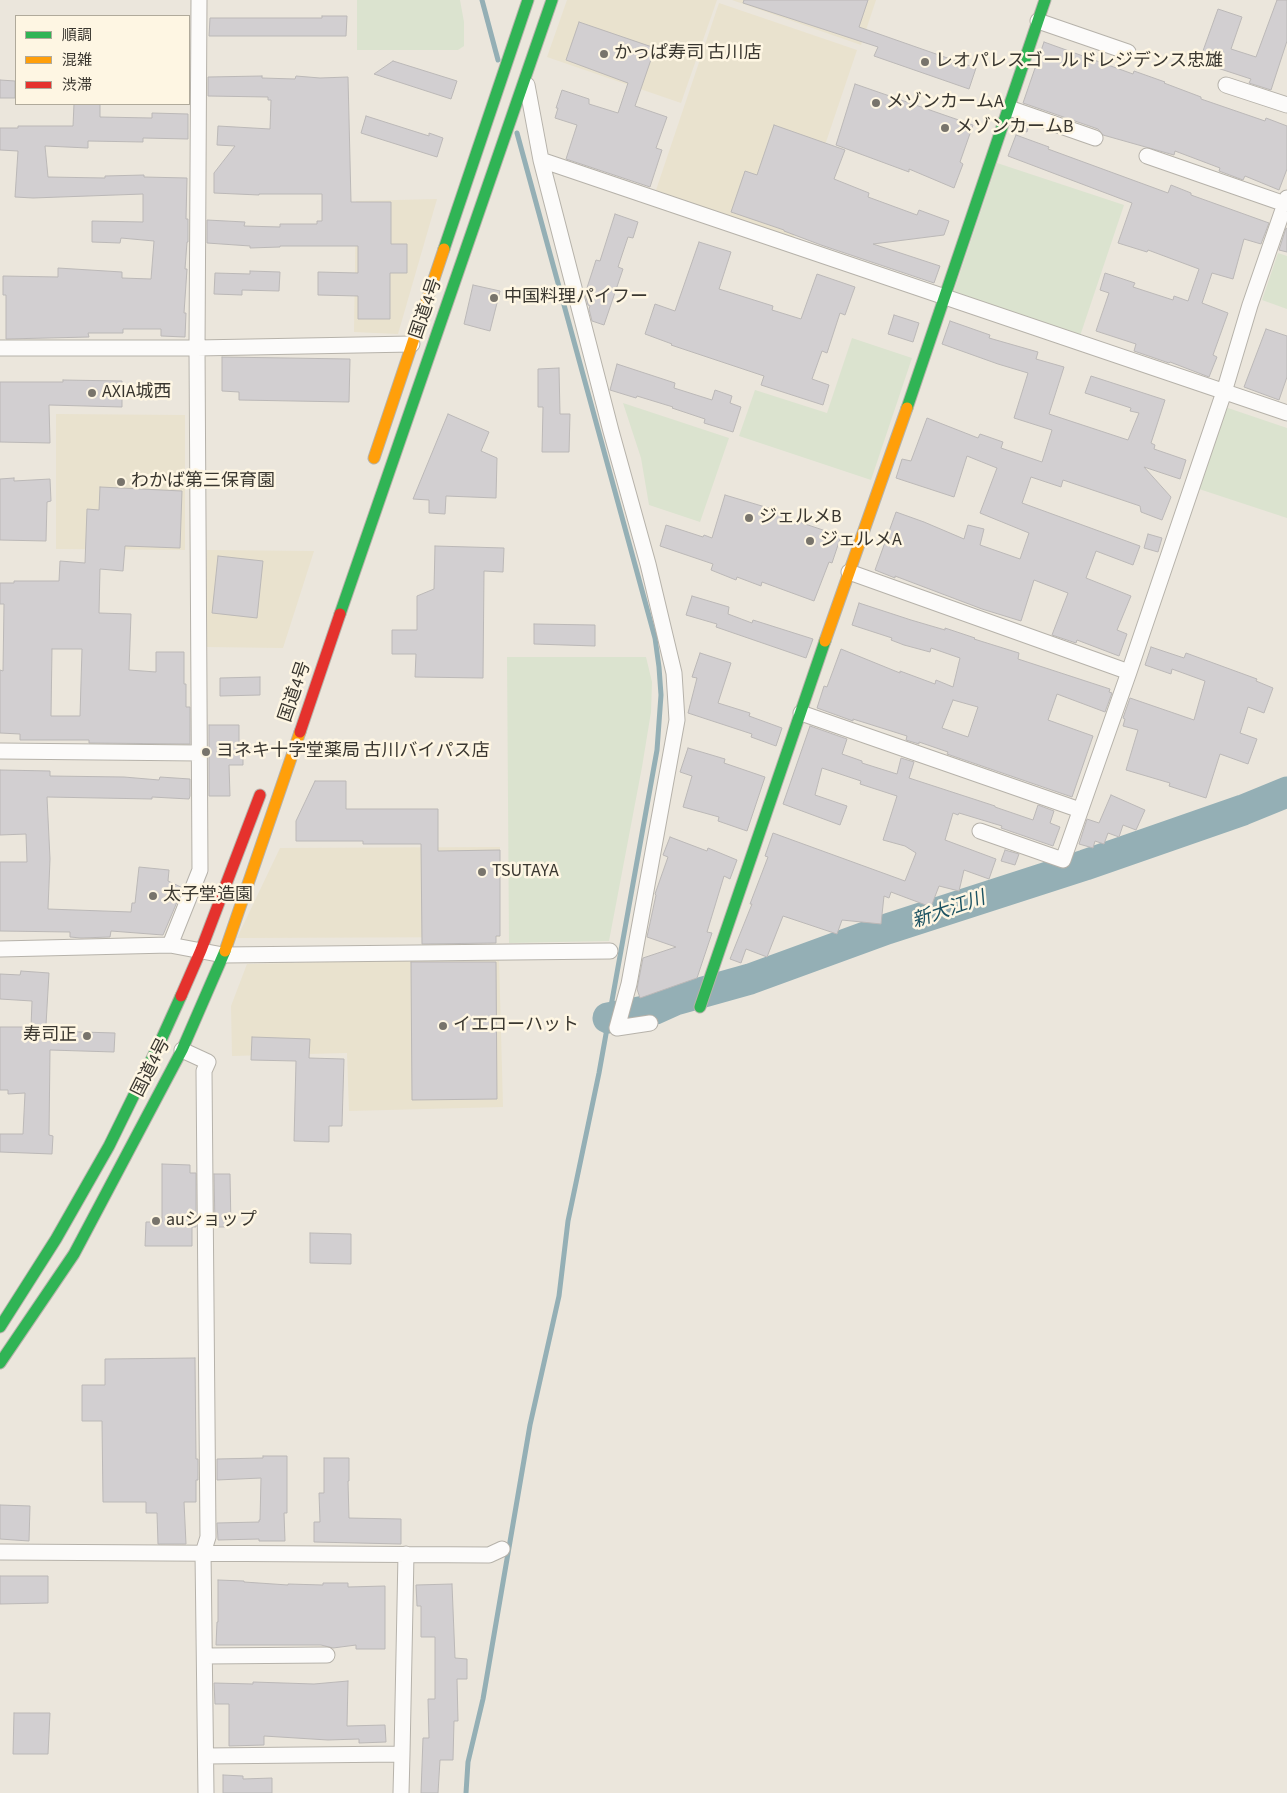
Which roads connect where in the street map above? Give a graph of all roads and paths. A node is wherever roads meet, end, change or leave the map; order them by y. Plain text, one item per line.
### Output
1 (199, 0) edge
2 (528, 0) edge
3 (552, 0) edge
4 (1046, 0) edge
5 (1038, 21) junction
6 (1128, 52) dead end
7 (526, 76) junction
8 (1226, 85) dead end
9 (1287, 105) edge
10 (1009, 108) junction
11 (1095, 138) dead end
12 (1147, 156) dead end
13 (542, 160) junction
14 (1286, 201) edge
15 (945, 298) junction
16 (412, 344) junction
17 (0, 348) edge
18 (197, 348) junction
19 (1224, 392) junction
20 (1287, 413) edge
21 (372, 465) dead end
22 (849, 572) junction
23 (1129, 672) junction
24 (801, 713) junction
25 (0, 751) edge
26 (199, 753) junction
27 (265, 781) dead end
28 (1080, 810) junction
29 (980, 832) dead end
30 (170, 944) junction
31 (0, 950) edge
32 (202, 950) junction
33 (610, 951) dead end
34 (224, 955) junction
35 (701, 1007) dead end
36 (650, 1023) dead end
37 (182, 1050) junction
38 (0, 1326) edge
39 (0, 1363) edge
40 (502, 1549) dead end
41 (0, 1552) edge
42 (204, 1553) junction
43 (406, 1554) junction
44 (327, 1655) dead end
45 (205, 1656) junction
46 (402, 1754) junction
47 (206, 1756) junction
48 (206, 1793) edge
49 (401, 1793) edge

1 - 18 street
2 - 16 main road, 国道4号
3 - 7 main road, 国道4号
4 - 5 main road
5 - 6 street
5 - 10 main road
7 - 13 street
7 - 34 main road, 国道4号
8 - 9 street
10 - 11 street
10 - 15 main road
12 - 14 street
13 - 15 street
13 - 36 street
14 - 19 street
15 - 19 street
15 - 22 main road
16 - 18 street
16 - 21 main road, 国道4号
17 - 18 street
18 - 26 street
19 - 20 street
19 - 23 street
22 - 23 street
22 - 24 main road
23 - 28 street
24 - 28 street
24 - 35 main road
25 - 26 street
26 - 30 street
27 - 32 main road, 国道4号
28 - 29 street
30 - 31 street
30 - 32 street
32 - 34 street
32 - 38 main road, 国道4号
33 - 34 street
34 - 37 main road, 国道4号
37 - 39 main road, 国道4号
37 - 42 street
40 - 43 street
41 - 42 street
42 - 43 street
42 - 45 street
43 - 46 street
44 - 45 street
45 - 47 street
46 - 47 street
46 - 49 street
47 - 48 street

